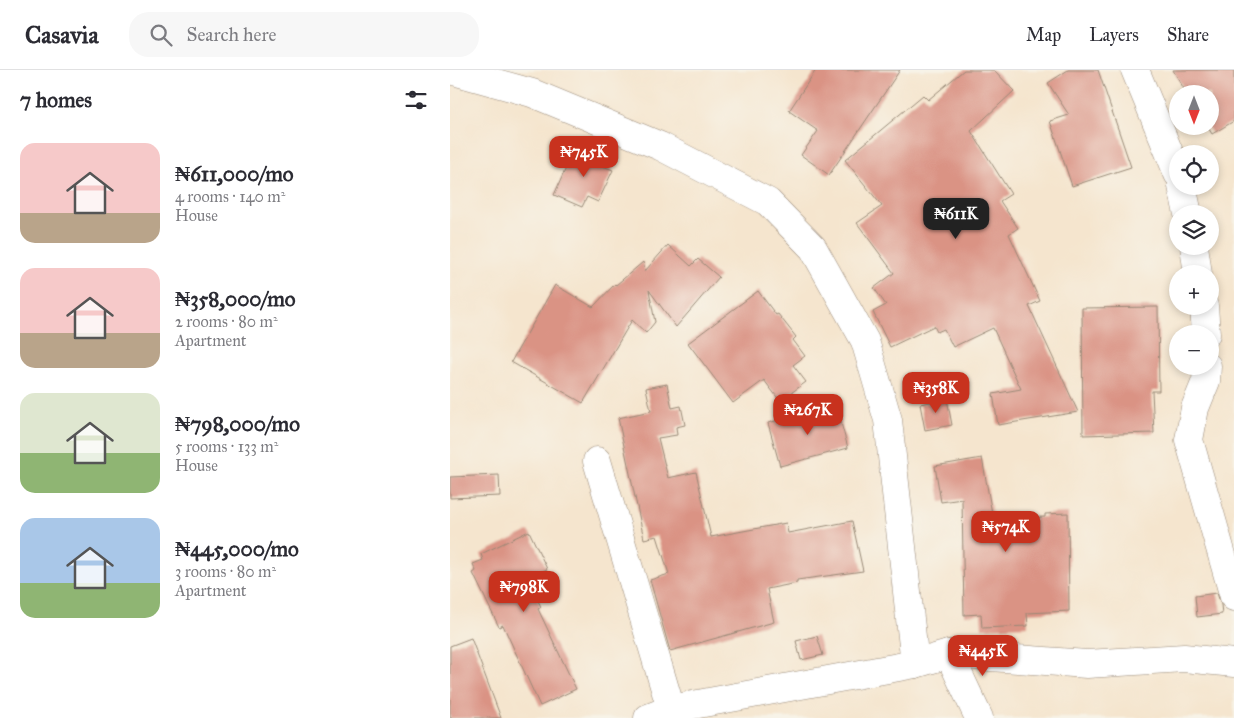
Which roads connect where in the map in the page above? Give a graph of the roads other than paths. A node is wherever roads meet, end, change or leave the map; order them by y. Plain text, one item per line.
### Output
1 (450, 70) edge
2 (1135, 70) edge
3 (1169, 152) edge
4 (1206, 375) edge
5 (597, 461) dead end
6 (1234, 597) edge
7 (949, 654) junction
8 (1234, 663) edge
9 (915, 664) junction
10 (659, 713) edge
11 (979, 718) edge

1 - 9 street
2 - 3 street
4 - 6 street
5 - 10 street
7 - 8 street
7 - 9 street
7 - 11 street
9 - 10 street

